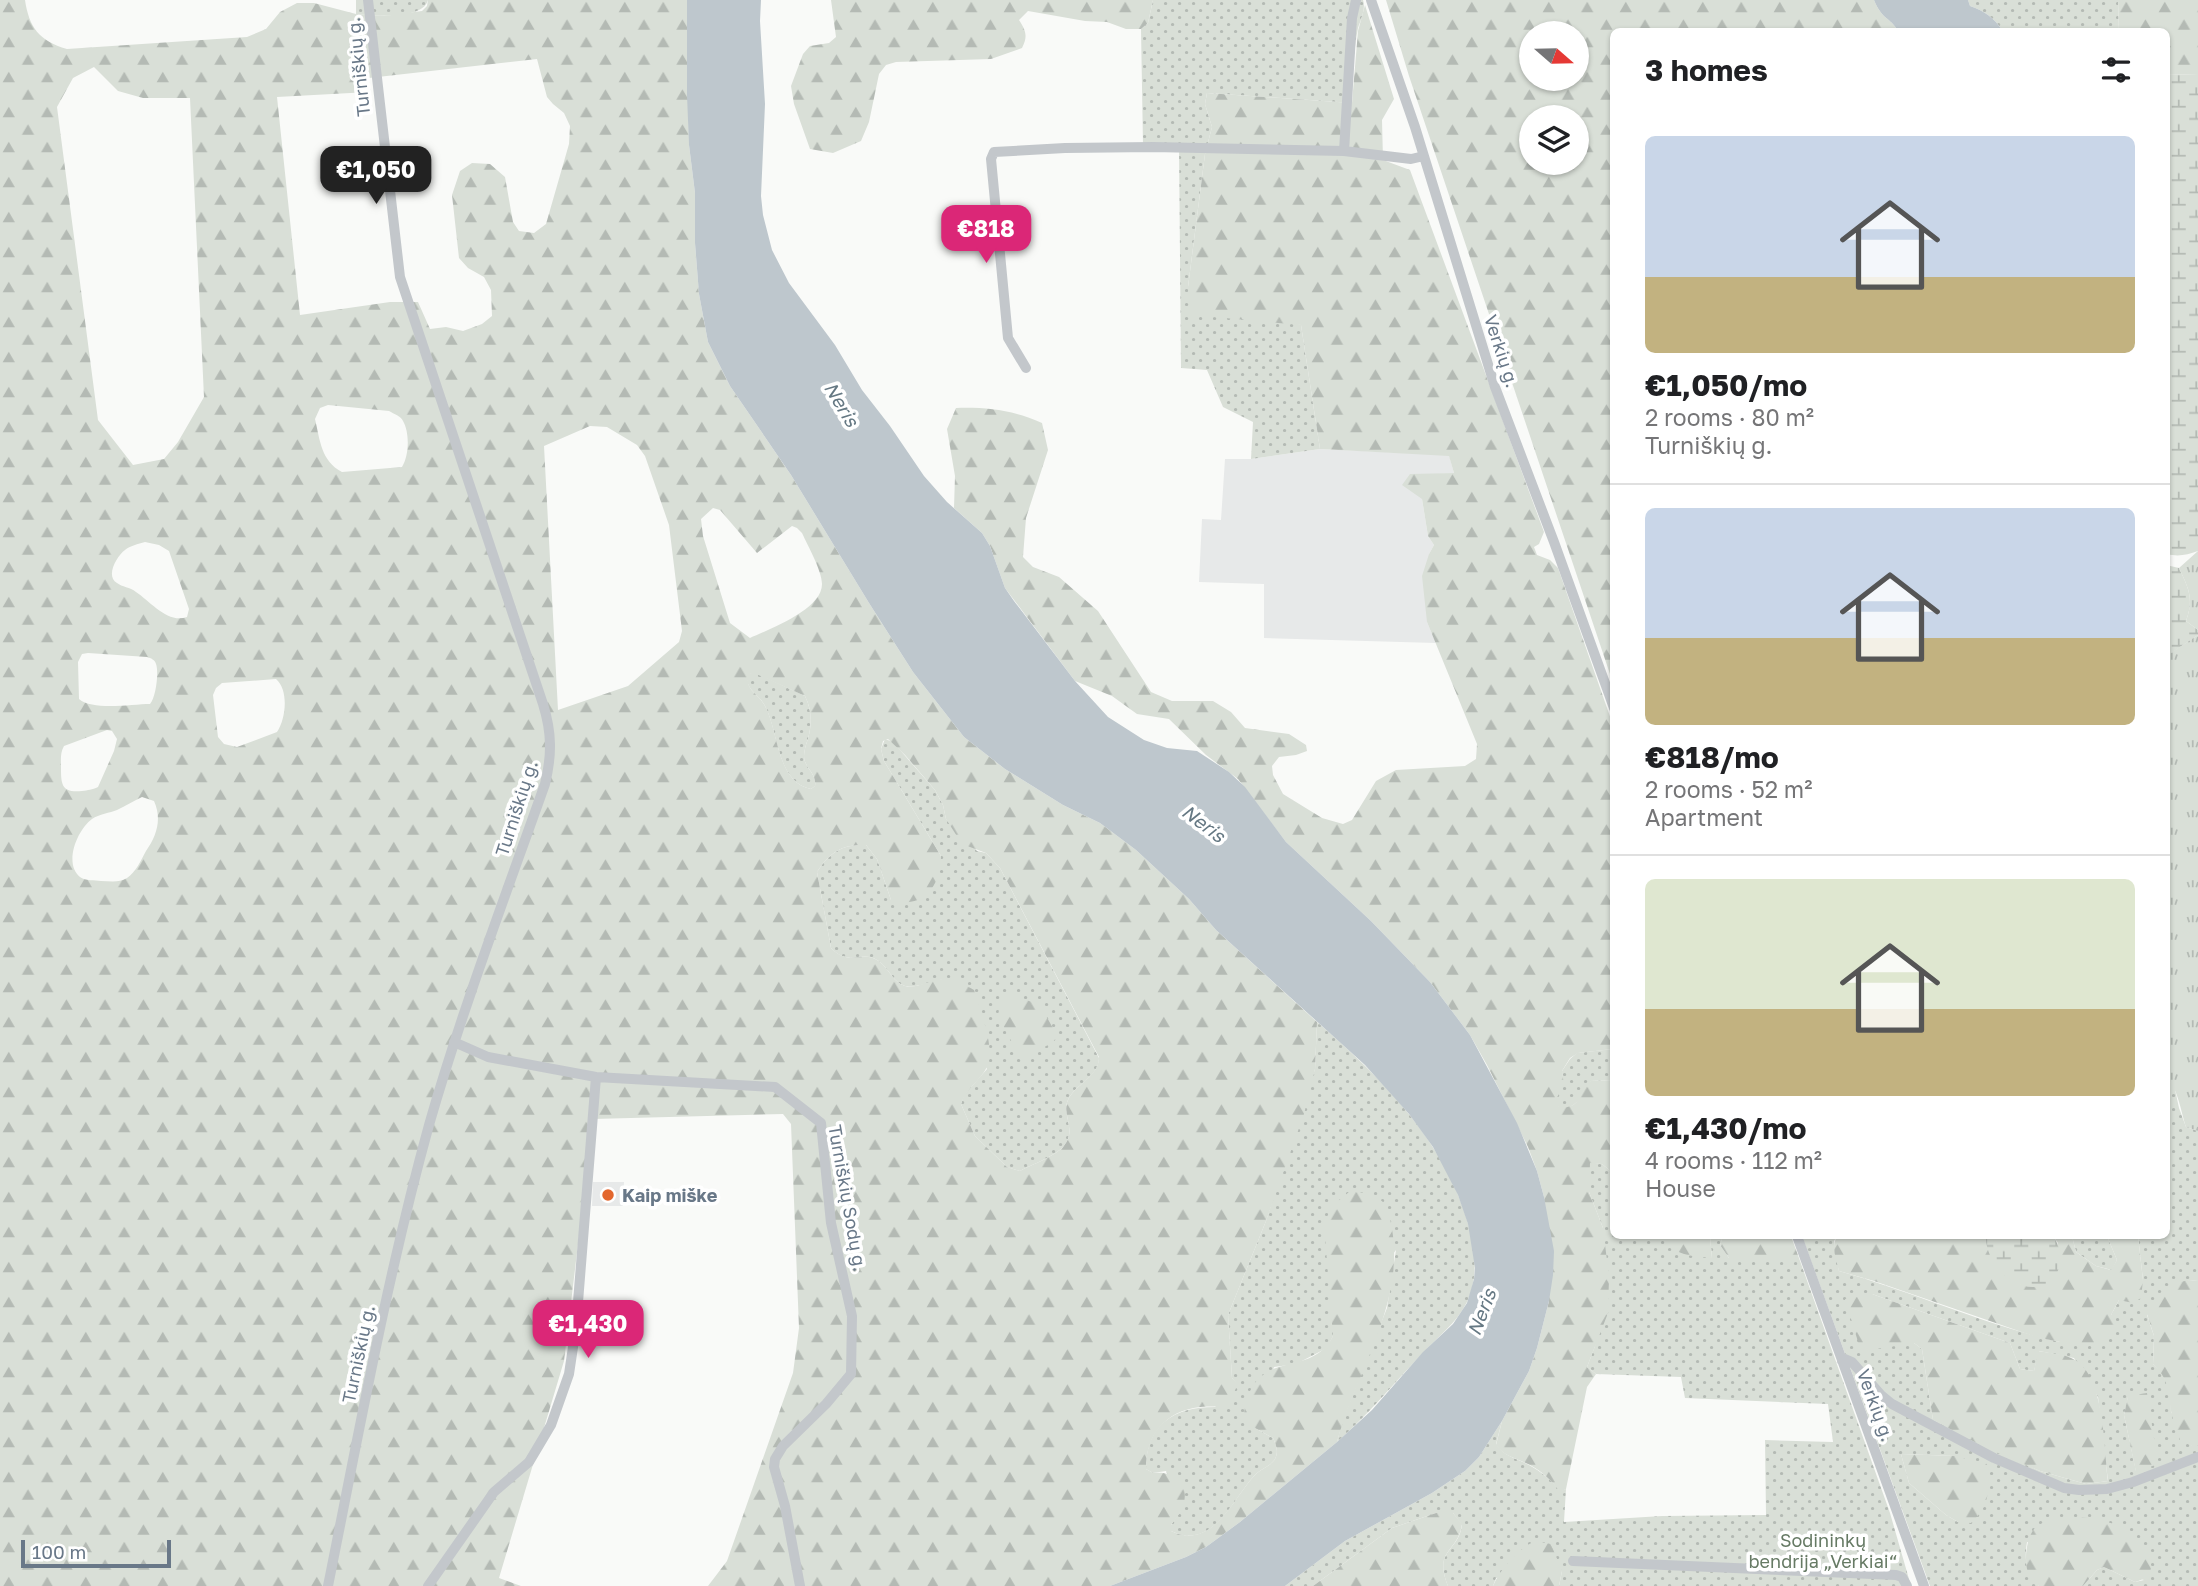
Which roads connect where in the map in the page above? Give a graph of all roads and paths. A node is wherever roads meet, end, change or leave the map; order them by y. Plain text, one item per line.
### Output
1 (368, 0) edge
2 (1356, 0) edge
3 (1371, 0) edge
4 (1344, 151) junction
5 (1424, 156) junction
6 (1026, 368) dead end
7 (1610, 697) edge
8 (454, 1042) junction
9 (596, 1077) junction
10 (1798, 1239) edge
11 (1842, 1361) junction
12 (2198, 1457) edge
13 (1573, 1561) dead end
14 (328, 1586) edge
15 (428, 1586) edge
16 (800, 1586) edge
17 (1908, 1586) edge
18 (1924, 1586) edge

1 - 8 street, Turniškių g.
2 - 4 street
3 - 5 street, Verkių g.
4 - 5 street
4 - 6 street
5 - 7 street, Verkių g.
8 - 9 street, Turniškių Sodų g.
8 - 14 street, Turniškių g.
9 - 15 street
9 - 16 street, Turniškių Sodų g.
10 - 11 street, Verkių g.
11 - 12 street
11 - 18 street, Verkių g.
13 - 17 street

